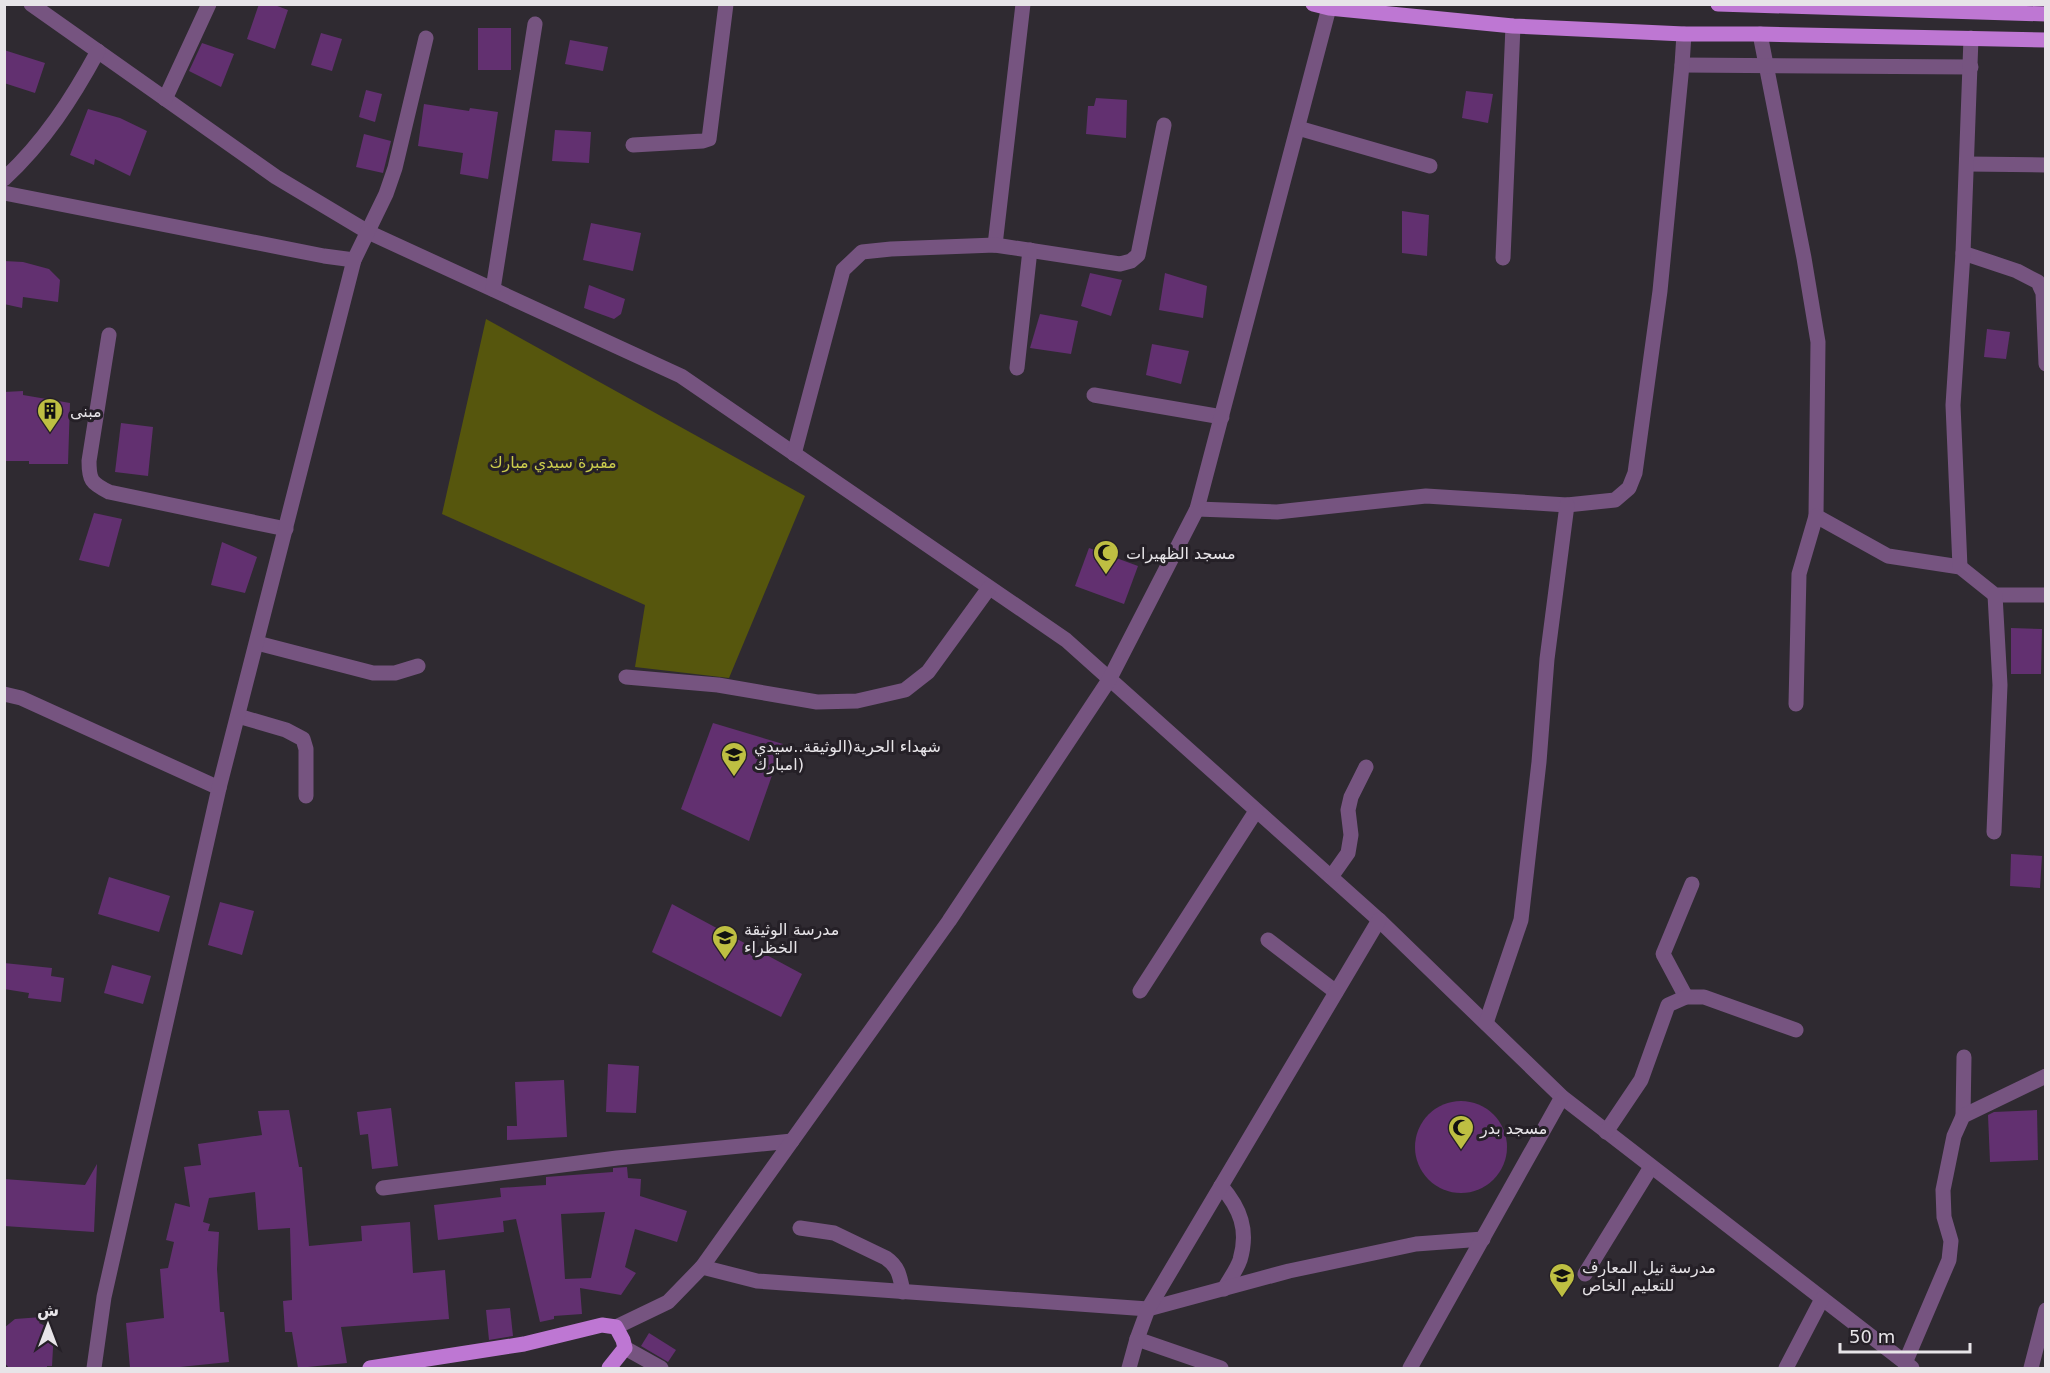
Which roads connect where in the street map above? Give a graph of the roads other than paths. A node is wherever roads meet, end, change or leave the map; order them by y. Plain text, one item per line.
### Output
1 (32, 4) edge
2 (209, 4) edge
3 (726, 4) edge
4 (1023, 4) edge
5 (1313, 4) edge
6 (1718, 4) edge
7 (1330, 6) edge
8 (1893, 7) edge
9 (2046, 14) edge
10 (535, 24) dead end
11 (1513, 26) junction
12 (1684, 34) junction
13 (1760, 34) junction
14 (426, 38) dead end
15 (1971, 38) junction
16 (2046, 40) edge
17 (98, 51) junction
18 (1682, 65) junction
19 (1766, 65) junction
20 (1971, 67) junction
21 (165, 99) junction
22 (1164, 125) dead end
23 (1298, 128) junction
24 (633, 145) dead end
25 (1967, 164) junction
26 (2046, 165) edge
27 (1430, 166) dead end
28 (4, 179) edge
29 (4, 194) edge
30 (368, 232) junction
31 (996, 245) junction
32 (1030, 250) junction
33 (1963, 253) junction
34 (1503, 258) dead end
35 (354, 260) junction
36 (493, 289) junction
37 (109, 335) dead end
38 (2046, 364) edge
39 (1017, 368) dead end
40 (1094, 395) dead end
41 (1222, 417) junction
42 (794, 454) junction
43 (1568, 505) junction
44 (1197, 509) junction
45 (1816, 516) junction
46 (286, 529) junction
47 (1960, 567) junction
48 (989, 588) junction
49 (1995, 595) junction
50 (2046, 595) edge
51 (256, 643) junction
52 (418, 666) dead end
53 (626, 677) dead end
54 (1109, 680) junction
55 (4, 694) edge
56 (1796, 704) dead end
57 (238, 716) junction
58 (1366, 767) dead end
59 (219, 788) junction
60 (306, 796) dead end
61 (1256, 811) junction
62 (1994, 832) dead end
63 (1331, 878) junction
64 (1692, 884) dead end
65 (1379, 920) junction
66 (1268, 939) dead end
67 (1140, 991) dead end
68 (1336, 992) junction
69 (1686, 997) junction
70 (1486, 1023) junction
71 (1796, 1029) dead end
72 (1965, 1057) dead end
73 (2046, 1076) edge
74 (1562, 1097) junction
75 (1963, 1116) junction
76 (1606, 1132) junction
77 (792, 1141) junction
78 (1651, 1167) junction
79 (1221, 1186) junction
80 (383, 1188) dead end
81 (800, 1228) dead end
82 (1483, 1239) junction
83 (702, 1267) junction
84 (1585, 1274) dead end
85 (1224, 1288) junction
86 (903, 1292) junction
87 (1822, 1299) junction
88 (1148, 1309) junction
89 (2046, 1310) edge
90 (616, 1327) junction
91 (1137, 1339) junction
92 (625, 1348) junction
93 (1909, 1366) edge
94 (94, 1368) edge
95 (370, 1368) edge
96 (609, 1368) edge
97 (661, 1368) edge
98 (1130, 1368) edge
99 (1221, 1368) edge
100 (1410, 1368) edge
101 (1786, 1368) edge
102 (2031, 1368) edge

1 - 17 street
2 - 21 street
3 - 24 street
4 - 31 street
5 - 7 main road
6 - 8 main road
7 - 11 main road
7 - 23 street
8 - 9 main road
10 - 36 street
11 - 12 main road
11 - 34 street
12 - 13 main road
12 - 18 street
13 - 15 main road
13 - 19 street
14 - 30 street
15 - 16 main road
15 - 20 street
17 - 21 street
17 - 28 street
18 - 19 street
18 - 43 street
19 - 20 street
19 - 45 street
20 - 25 street
21 - 30 street
22 - 32 street
23 - 27 street
23 - 41 street
25 - 26 street
25 - 33 street
29 - 35 street
30 - 35 street
30 - 36 street
31 - 32 street
31 - 42 street
32 - 39 street
33 - 38 street
33 - 47 street
35 - 46 street
36 - 42 street
37 - 46 street
40 - 41 street
41 - 44 street
42 - 48 street
43 - 44 street
43 - 70 street
44 - 54 street
45 - 47 street
45 - 56 street
46 - 51 street
47 - 49 street
48 - 53 street
48 - 54 street
49 - 50 street
49 - 62 street
51 - 52 street
51 - 57 street
54 - 61 street
54 - 77 street
55 - 59 street
57 - 59 street
57 - 60 street
58 - 63 street
59 - 94 street
61 - 63 street
61 - 67 street
63 - 65 street
64 - 69 street
65 - 68 street
65 - 70 street
66 - 68 street
68 - 79 street
69 - 71 street
69 - 76 street
70 - 74 street
72 - 75 street
73 - 75 street
74 - 76 street
74 - 82 street
75 - 93 street
76 - 78 street
77 - 80 street
77 - 83 street
78 - 84 street
78 - 87 street
79 - 85 street
79 - 88 street
81 - 86 street
82 - 85 street
82 - 100 street
83 - 86 street
83 - 90 street
85 - 88 street
86 - 88 street
87 - 93 street
87 - 101 street
88 - 91 street
89 - 102 street
90 - 92 main road
90 - 95 main road
91 - 98 street
91 - 99 street
92 - 96 main road
92 - 97 street

